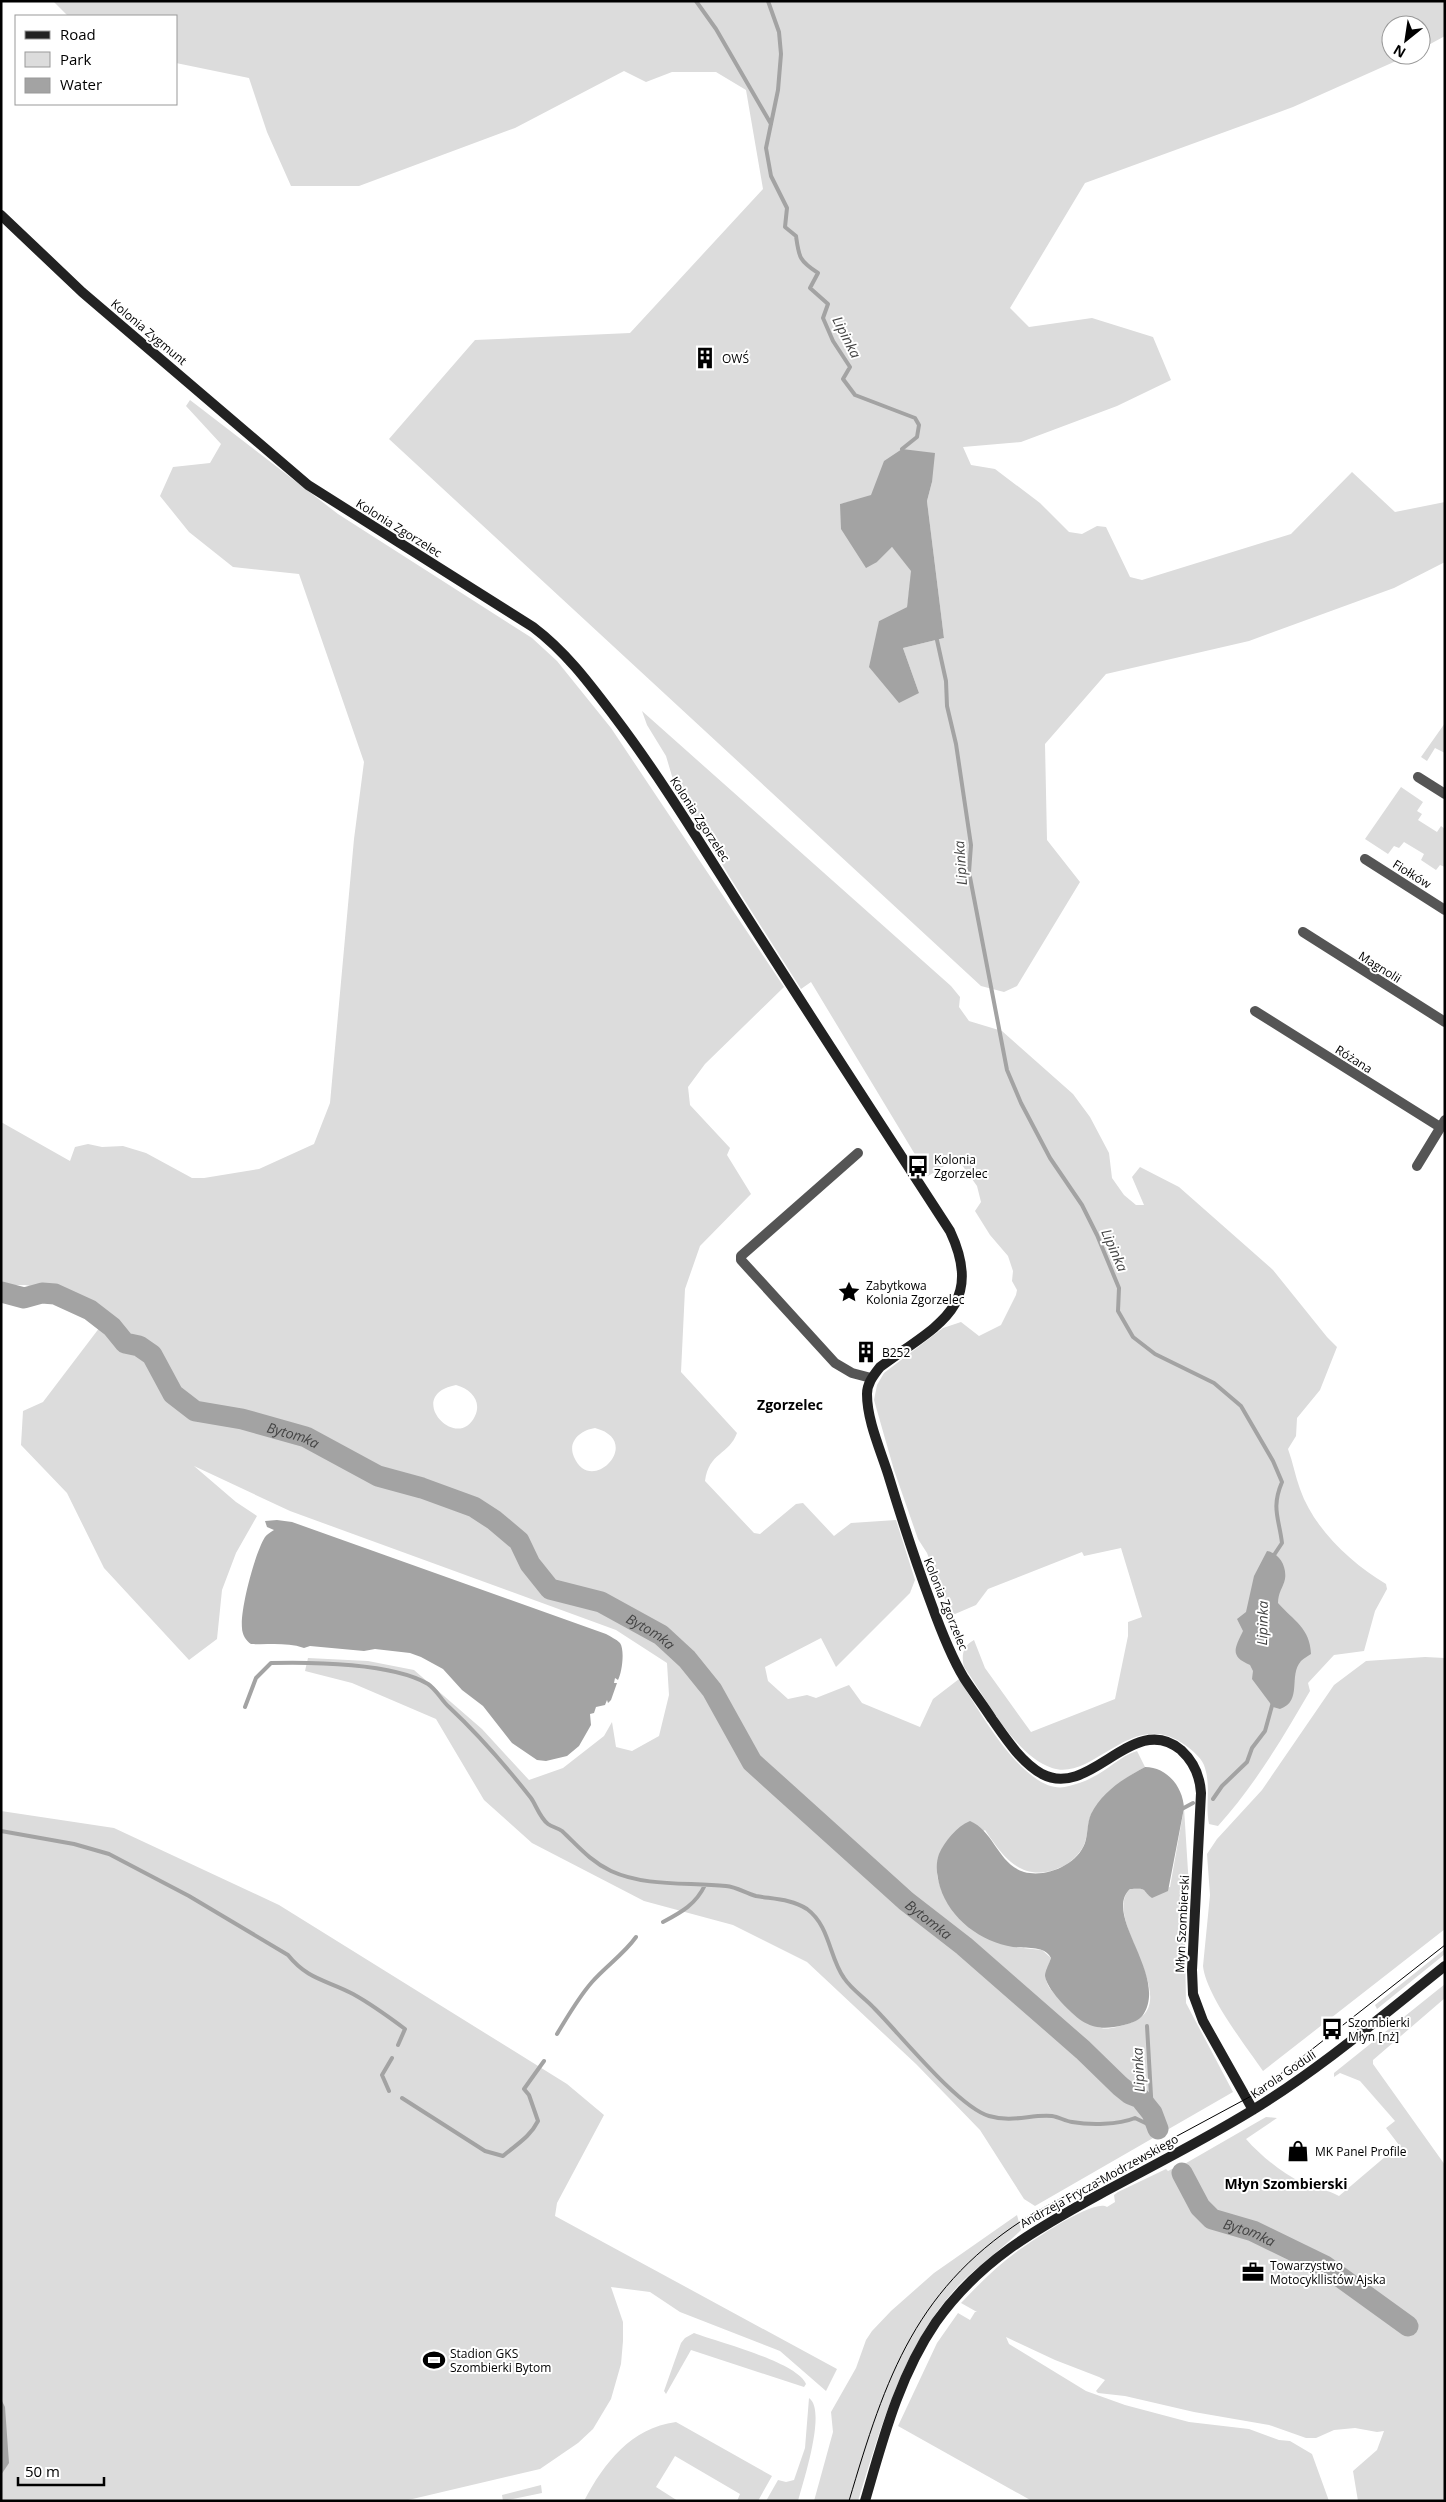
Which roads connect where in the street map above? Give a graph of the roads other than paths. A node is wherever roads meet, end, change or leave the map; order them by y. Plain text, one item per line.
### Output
1 (1, 215) edge
2 (283, 464) joint
3 (1418, 777) dead end
4 (1445, 794) edge
5 (1365, 859) dead end
6 (1445, 910) edge
7 (1303, 932) dead end
8 (1255, 1011) dead end
9 (1445, 1022) edge
10 (1442, 1124) edge
11 (858, 1153) dead end
12 (1417, 1166) dead end
13 (871, 1378) junction
14 (1164, 1741) joint
15 (1445, 1966) edge
16 (1253, 2110) junction
17 (865, 2501) edge

1 - 2 street, Kolonia Zygmunt
2 - 13 street, Kolonia Zgorzelec
3 - 4 street
5 - 6 street, Fiołków
7 - 9 street, Magnolii
8 - 10 street, Różana
10 - 12 street
11 - 13 street
13 - 14 street, Kolonia Zgorzelec
14 - 16 street, Młyn Szombierski
15 - 16 street, Karola Goduli
16 - 17 street, Andrzeja Frycza-Modrzewskiego

